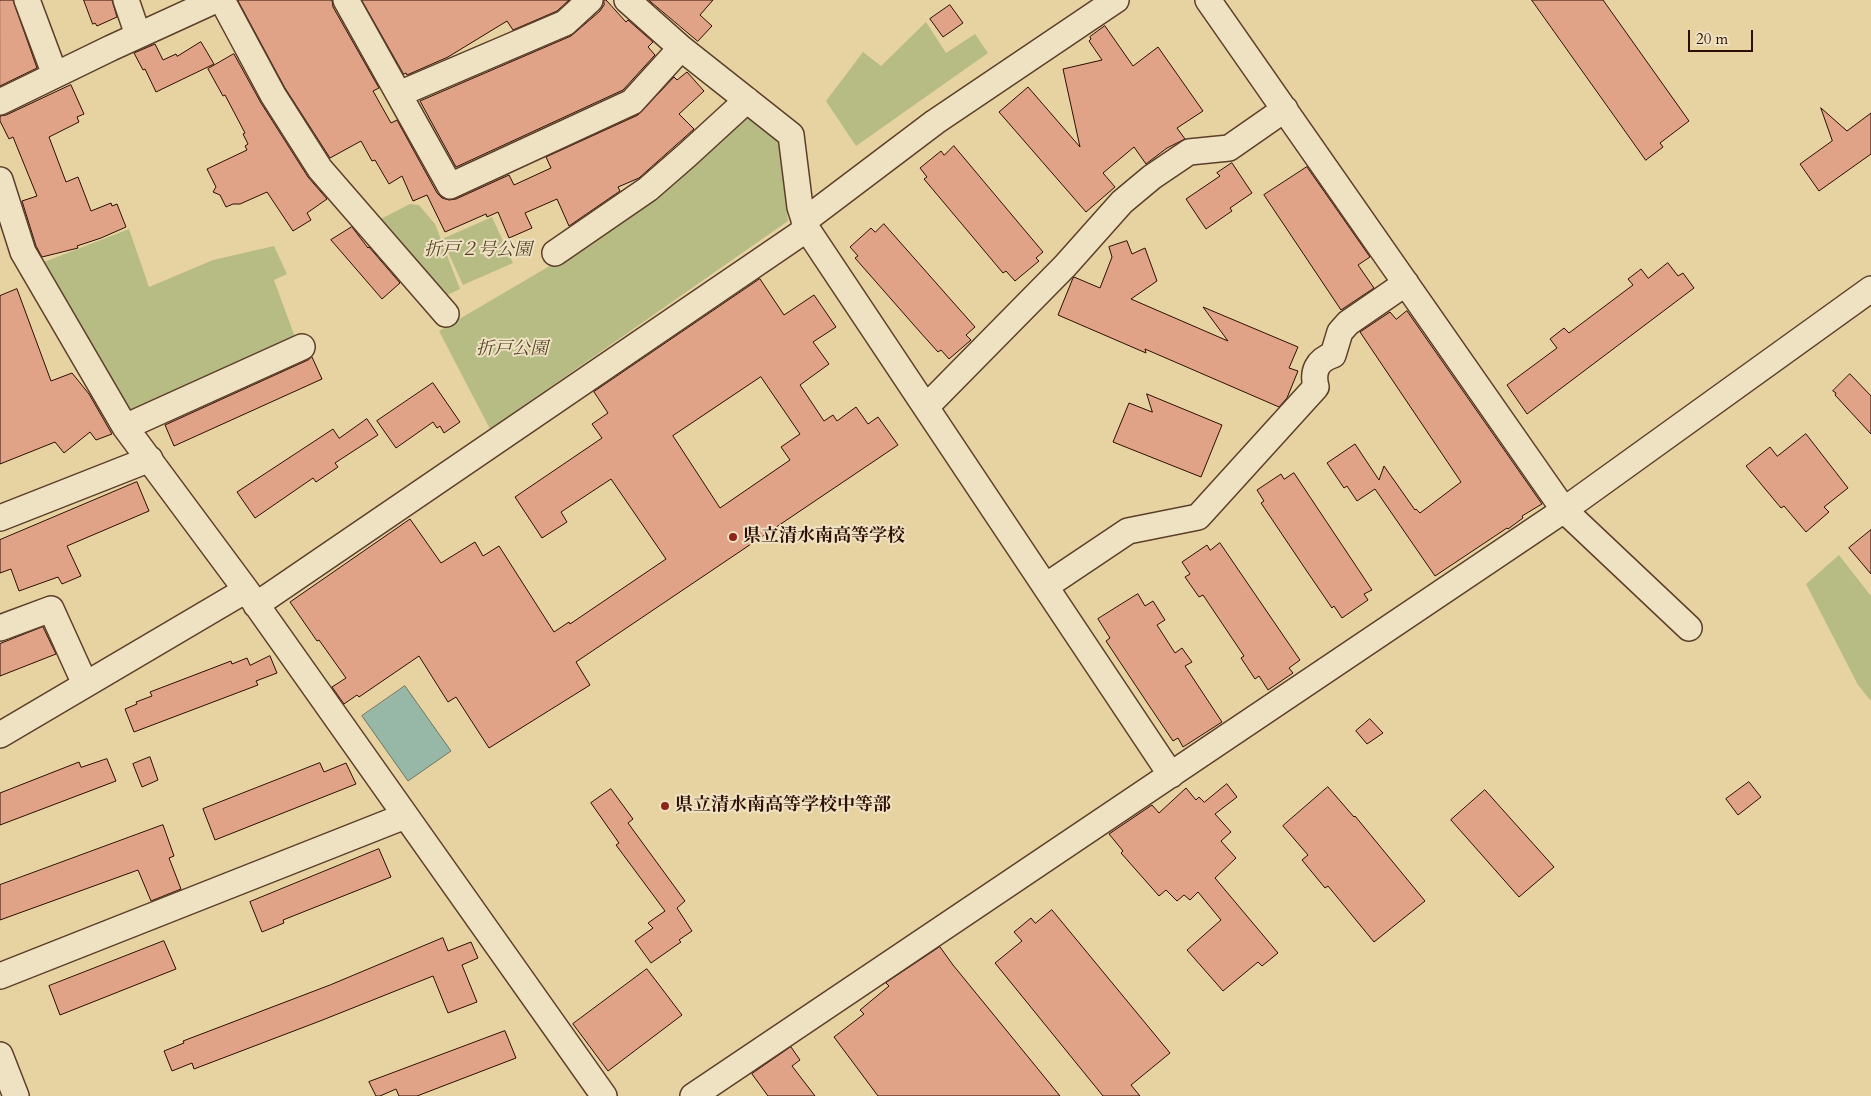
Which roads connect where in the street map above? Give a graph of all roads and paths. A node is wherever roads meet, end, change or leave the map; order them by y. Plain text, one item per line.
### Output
1 (27, 0) edge
2 (126, 0) edge
3 (216, 0) edge
4 (222, 0) edge
5 (346, 0) edge
6 (590, 0) edge
7 (627, 0) edge
8 (1116, 0) edge
9 (1208, 0) edge
10 (138, 35) junction
11 (681, 48) junction
12 (55, 75) junction
13 (399, 94) junction
14 (746, 100) junction
15 (0, 102) edge
16 (1285, 109) junction
17 (0, 180) edge
18 (805, 225) junction
19 (555, 253) dead end
20 (1406, 283) junction
21 (1871, 289) edge
22 (446, 314) dead end
23 (302, 348) dead end
24 (926, 407) junction
25 (125, 426) junction
26 (150, 459) junction
27 (1564, 510) junction
28 (0, 518) edge
29 (1046, 586) junction
30 (251, 597) junction
31 (0, 628) edge
32 (1689, 628) dead end
33 (85, 684) junction
34 (0, 735) edge
35 (1172, 774) junction
36 (405, 816) junction
37 (0, 976) edge
38 (0, 1055) edge
39 (16, 1096) edge
40 (604, 1096) edge
41 (693, 1096) edge

1 - 12 street
2 - 10 street
3 - 10 street
4 - 22 street
5 - 13 street
6 - 13 street
7 - 11 street
8 - 18 street
9 - 16 street
10 - 12 street
11 - 13 street
11 - 14 street
12 - 15 street
14 - 18 street
14 - 19 street
16 - 20 street
16 - 24 street
17 - 25 street
18 - 24 street
18 - 30 street
20 - 27 street
20 - 29 street
21 - 27 street
23 - 25 street
24 - 29 street
25 - 26 street
26 - 28 street
26 - 30 street
27 - 32 street
27 - 35 street
29 - 35 street
30 - 33 street
30 - 36 street
31 - 33 street
33 - 34 street
35 - 41 street
36 - 37 street
36 - 40 street
38 - 39 street

